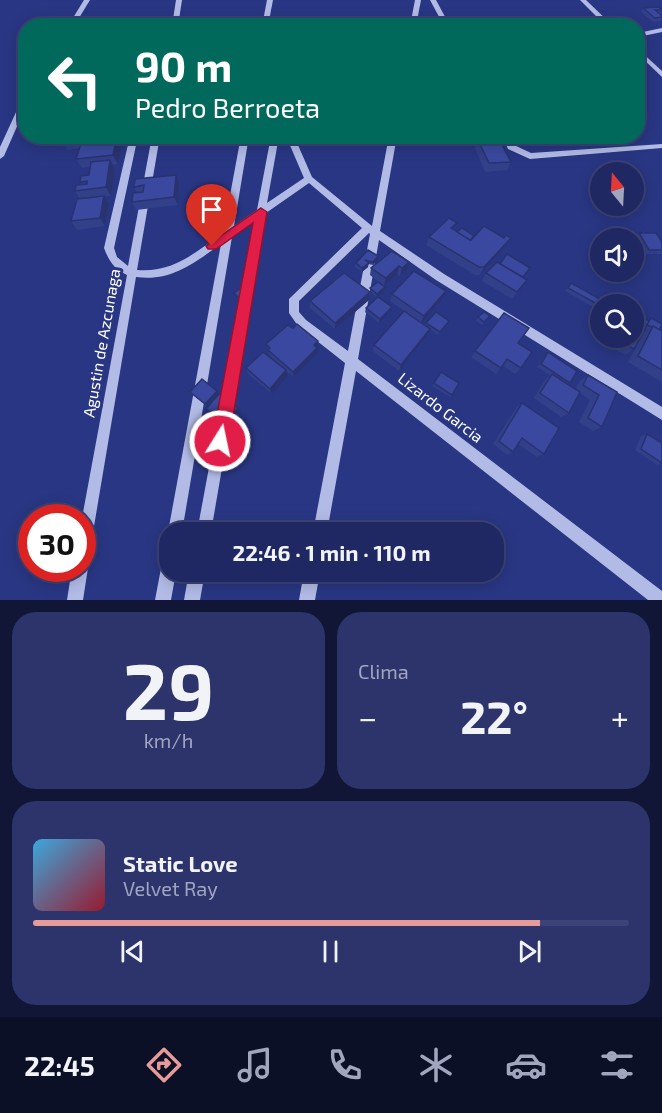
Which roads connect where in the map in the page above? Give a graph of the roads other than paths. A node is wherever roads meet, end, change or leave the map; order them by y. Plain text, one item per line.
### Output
1 (87, 0) edge
2 (179, 0) edge
3 (270, 0) edge
4 (418, 0) edge
5 (432, 0) edge
6 (583, 0) edge
7 (76, 18) edge
8 (176, 18) edge
9 (267, 18) edge
10 (415, 18) edge
11 (442, 18) edge
12 (602, 18) edge
13 (662, 30) edge
14 (645, 34) edge
15 (645, 58) edge
16 (662, 75) edge
17 (18, 115) edge
18 (132, 144) edge
19 (155, 144) edge
20 (244, 144) edge
21 (274, 144) edge
22 (293, 144) edge
23 (391, 144) edge
24 (510, 144) edge
25 (662, 146) edge
26 (0, 156) edge
27 (309, 180) junction
28 (261, 212) junction
29 (371, 231) junction
30 (228, 235) junction
31 (132, 273) junction
32 (351, 360) junction
33 (662, 414) edge
34 (91, 504) edge
35 (177, 522) edge
36 (206, 522) edge
37 (322, 522) edge
38 (78, 582) edge
39 (166, 582) edge
40 (195, 582) edge
41 (310, 582) edge
42 (75, 600) edge
43 (163, 600) edge
44 (192, 600) edge
45 (307, 600) edge
46 (661, 600) edge

1 - 7 street
2 - 8 street
3 - 9 street
4 - 10 street
5 - 11 street
6 - 12 street
13 - 14 street
15 - 16 street
17 - 26 street
18 - 31 street
19 - 31 street, Agustin de Azcunaga
20 - 30 street
21 - 28 street
22 - 27 street
23 - 29 street
24 - 25 street
27 - 28 street
27 - 29 street
28 - 30 street
28 - 36 street
29 - 32 street
29 - 32 street, Lizardo Garcia
29 - 33 street
30 - 31 street
30 - 35 street
31 - 34 street, Agustin de Azcunaga
32 - 37 street
32 - 46 street, Lizardo Garcia
38 - 42 street
39 - 43 street
40 - 44 street
41 - 45 street

